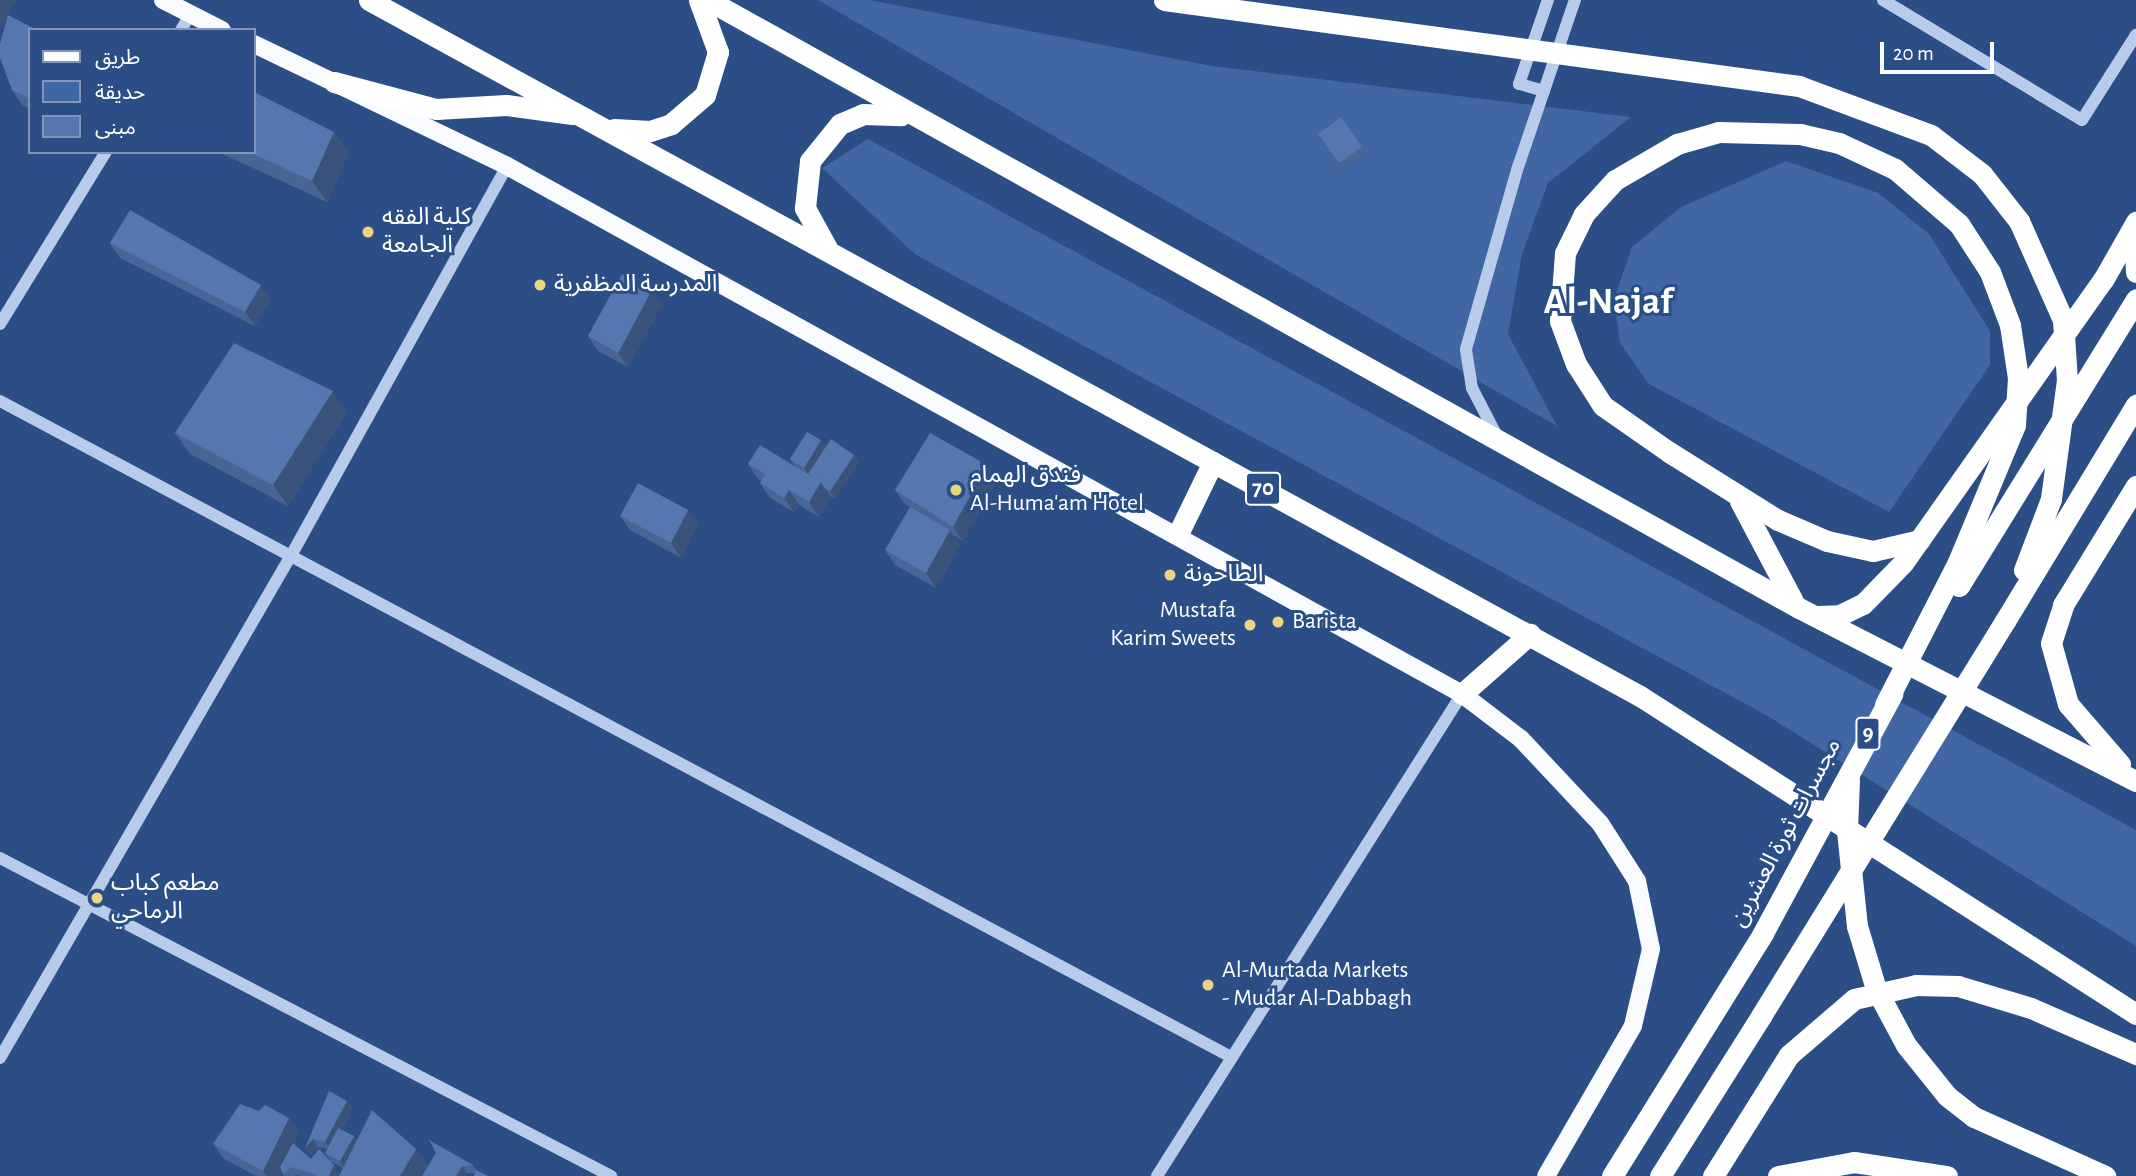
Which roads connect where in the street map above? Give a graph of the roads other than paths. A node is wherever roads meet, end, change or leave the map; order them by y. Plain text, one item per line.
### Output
1 (163, 0) edge
2 (369, 0) edge
3 (699, 0) edge
4 (708, 0) edge
5 (1164, 0) edge
6 (1548, 0) edge
7 (1575, 0) edge
8 (1883, 0) edge
9 (186, 22) edge
10 (213, 28) edge
11 (2136, 34) edge
12 (256, 45) edge
13 (334, 82) junction
14 (1544, 91) junction
15 (586, 116) junction
16 (910, 117) junction
17 (605, 127) junction
18 (105, 154) edge
19 (507, 166) junction
20 (2136, 223) edge
21 (848, 264) junction
22 (2136, 272) edge
23 (2136, 299) edge
24 (0, 324) edge
25 (0, 401) edge
26 (2019, 401) junction
27 (2136, 405) edge
28 (1501, 443) junction
29 (1213, 462) junction
30 (2136, 486) edge
31 (1731, 490) junction
32 (1178, 534) junction
33 (1922, 539) junction
34 (293, 552) junction
35 (1807, 611) junction
36 (2005, 621) junction
37 (1530, 634) junction
38 (1462, 694) junction
39 (1885, 705) junction
40 (1859, 750) junction
41 (2136, 778) edge
42 (0, 858) edge
43 (89, 906) junction
44 (2136, 1014) edge
45 (2136, 1054) edge
46 (1231, 1057) junction
47 (0, 1058) edge
48 (611, 1176) edge
49 (1157, 1176) edge
50 (1546, 1176) edge
51 (1612, 1176) edge
52 (1660, 1176) edge
53 (1713, 1176) edge
54 (1778, 1176) edge
55 (1947, 1176) edge
56 (2105, 1176) edge

1 - 9 main road
2 - 15 highway, 70
3 - 17 highway
4 - 16 highway
5 - 36 highway, bridge
6 - 14 street
7 - 14 street
8 - 11 street
9 - 10 main road
12 - 13 main road
13 - 15 highway
13 - 19 main road
14 - 28 street
15 - 17 highway, 70
16 - 21 highway
16 - 28 highway
17 - 21 highway, 70
18 - 24 street
19 - 32 main road
19 - 34 street
20 - 22 highway
20 - 26 highway
21 - 29 highway, 70
23 - 39 highway, مجسرات ثورة العشرين / 9, bridge
25 - 34 street
26 - 31 highway, bridge
26 - 33 highway
26 - 39 highway, bridge
27 - 36 highway, 9
28 - 35 highway
29 - 32 highway
29 - 37 highway, 70
30 - 41 highway
31 - 33 highway
31 - 35 highway
32 - 38 main road
33 - 35 highway
34 - 43 street
34 - 46 street
35 - 41 highway
36 - 52 highway, 9, bridge
37 - 38 highway
37 - 44 highway, 70
38 - 46 street
38 - 50 main road
39 - 40 highway, مجسرات ثورة العشرين / 9, bridge
40 - 51 highway, مجسرات ثورة العشرين / 9, bridge
40 - 56 highway, bridge
42 - 43 street
43 - 47 street
43 - 48 street
45 - 53 highway
46 - 49 street
54 - 55 highway

